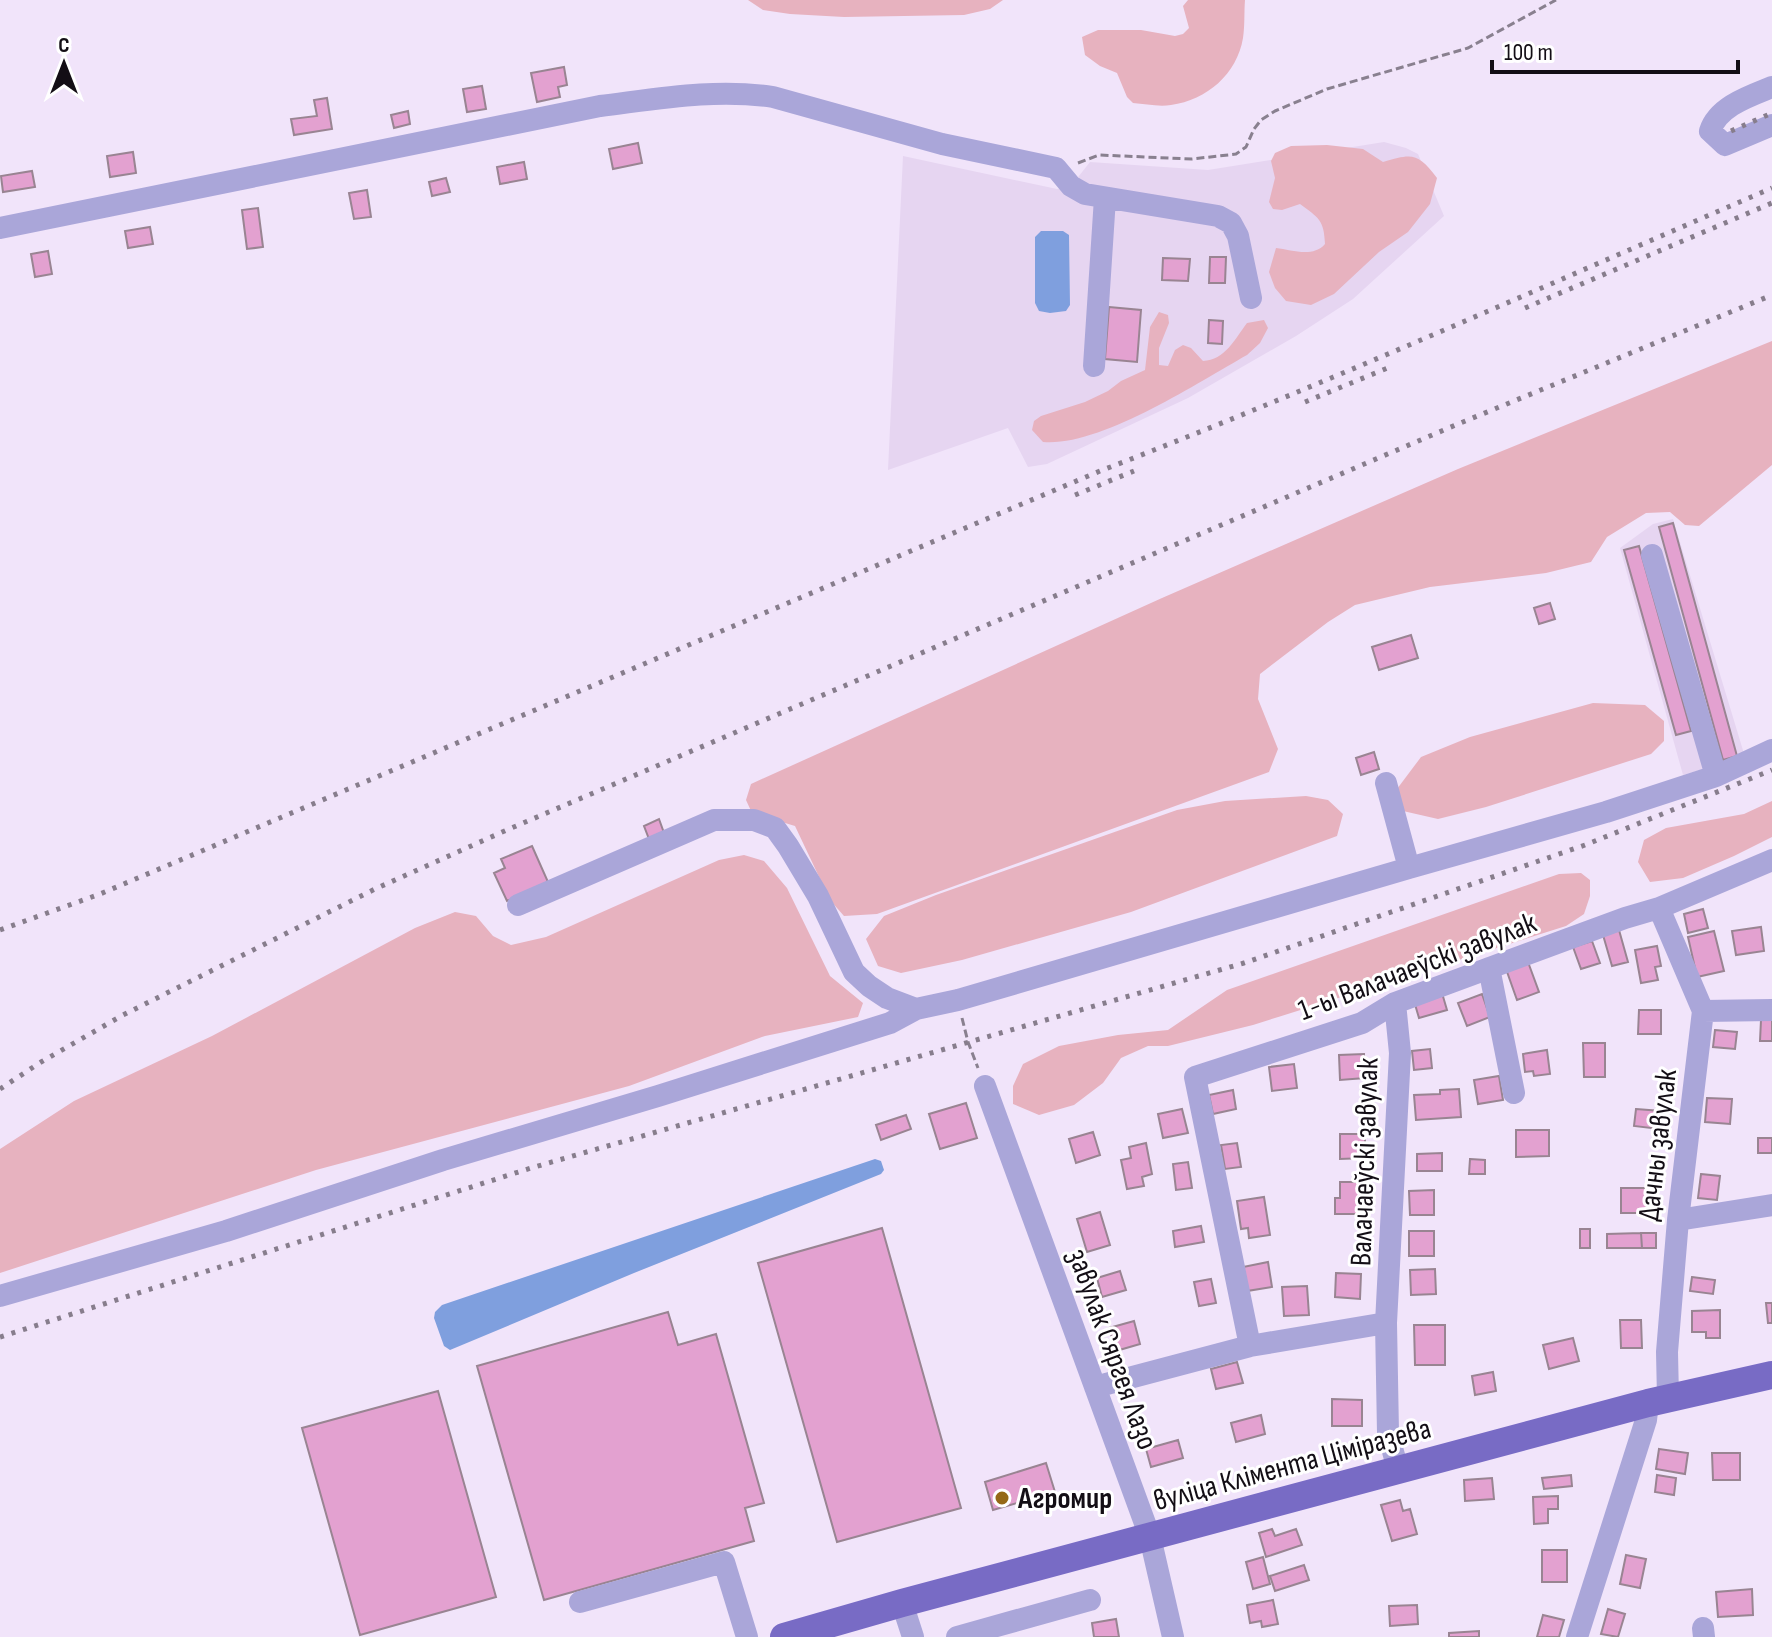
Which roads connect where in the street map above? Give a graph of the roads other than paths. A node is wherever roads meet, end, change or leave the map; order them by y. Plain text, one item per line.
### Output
1 (1772, 87) edge
2 (1772, 125) edge
3 (1105, 198) junction
4 (0, 228) edge
5 (1251, 298) dead end
6 (1094, 366) dead end
7 (1652, 555) dead end
8 (1772, 750) edge
9 (1716, 776) junction
10 (1386, 783) dead end
11 (1772, 860) edge
12 (1409, 868) junction
13 (518, 905) dead end
14 (1659, 908) junction
15 (1489, 968) junction
16 (1395, 1003) junction
17 (916, 1009) junction
18 (1772, 1010) edge
19 (1703, 1011) junction
20 (985, 1086) road end
21 (1514, 1093) dead end
22 (1772, 1205) edge
23 (1678, 1220) junction
24 (0, 1296) edge
25 (1386, 1323) junction
26 (1250, 1346) junction
27 (1772, 1375) edge
28 (1095, 1387) junction
29 (1658, 1400) junction
30 (1398, 1470) junction
31 (1150, 1537) junction
32 (1090, 1600) dead end
33 (580, 1602) dead end
34 (902, 1603) junction
35 (747, 1637) edge
36 (784, 1637) edge
37 (913, 1637) edge
38 (957, 1637) edge
39 (1173, 1637) edge
40 (1577, 1637) edge

1 - 2 street
3 - 4 street
3 - 5 street
3 - 6 street
7 - 9 street
8 - 9 street
9 - 12 street
10 - 12 street
11 - 14 street, 1-ы Валачаеўскі завулак
12 - 17 street
13 - 17 street
14 - 15 street, 1-ы Валачаеўскі завулак
14 - 19 street, Дачны завулак
15 - 16 street, 1-ы Валачаеўскі завулак
15 - 21 street
16 - 25 street, Валачаеўскі завулак
16 - 26 street, 1-ы Валачаеўскі завулак
17 - 24 street
18 - 19 street
19 - 23 street, Дачны завулак
20 - 28 street, завулак Сяргея Лазо
22 - 23 street
23 - 29 street, Дачны завулак
25 - 26 street
25 - 30 street, Валачаеўскі завулак
26 - 28 street
27 - 29 main road, вуліца Клімента Ціміразева
28 - 31 street, завулак Сяргея Лазо
29 - 30 main road, вуліца Клімента Ціміразева
29 - 40 street, Дачны завулак
30 - 31 main road, вуліца Клімента Ціміразева
31 - 34 main road, вуліца Клімента Ціміразева
31 - 39 street, завулак Сяргея Лазо
32 - 38 street
33 - 35 street
34 - 36 main road, вуліца Клімента Ціміразева
34 - 37 street

